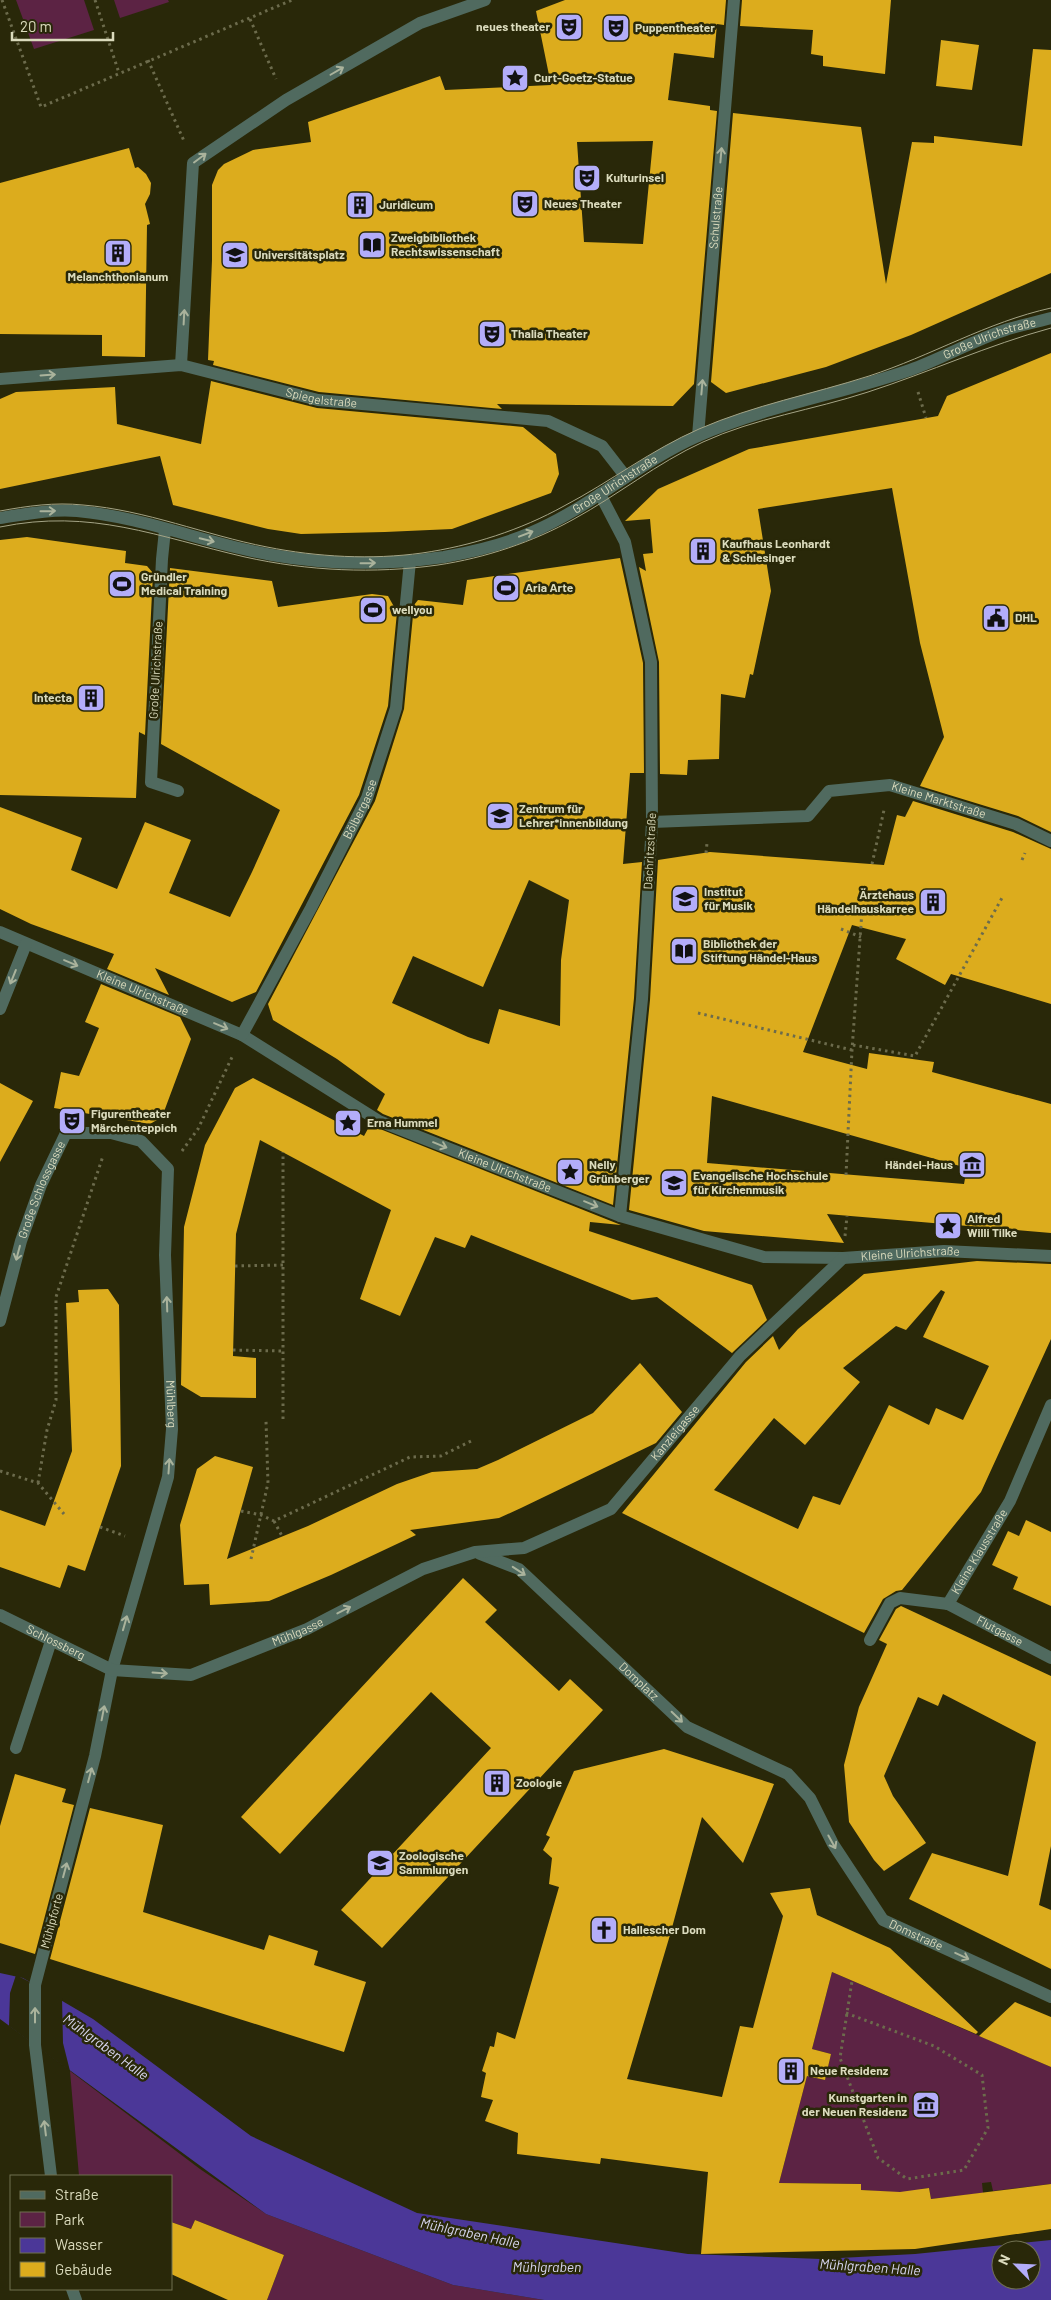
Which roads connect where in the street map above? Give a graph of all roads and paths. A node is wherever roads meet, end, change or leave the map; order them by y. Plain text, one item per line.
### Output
1 (2, 0) edge
2 (95, 0) edge
3 (292, 0) edge
4 (485, 0) edge
5 (734, 0) edge
6 (250, 19) junction
7 (148, 60) junction
8 (119, 73) junction
9 (286, 100) junction
10 (193, 162) junction
11 (1051, 318) edge
12 (181, 365) junction
13 (0, 379) edge
14 (698, 436) junction
15 (626, 477) junction
16 (600, 494) junction
17 (0, 518) edge
18 (166, 530) junction
19 (410, 561) junction
20 (890, 785) junction
21 (178, 791) dead end
22 (652, 822) junction
23 (1051, 841) edge
24 (872, 864) dead end
25 (1002, 896) dead end
26 (862, 910) dead end
27 (841, 929) dead end
28 (0, 932) edge
29 (860, 936) junction
30 (26, 944) junction
31 (0, 1009) edge
32 (698, 1013) dead end
33 (242, 1035) junction
34 (852, 1044) junction
35 (852, 1050) junction
36 (111, 1132) junction
37 (283, 1152) dead end
38 (168, 1169) junction
39 (846, 1174) dead end
40 (620, 1216) junction
41 (1051, 1256) edge
42 (843, 1258) junction
43 (283, 1265) junction
44 (235, 1266) dead end
45 (0, 1321) edge
46 (233, 1350) dead end
47 (283, 1351) junction
48 (1051, 1405) edge
49 (283, 1419) dead end
50 (266, 1420) dead end
51 (473, 1440) dead end
52 (0, 1471) edge
53 (38, 1484) junction
54 (240, 1511) dead end
55 (64, 1514) dead end
56 (261, 1515) junction
57 (274, 1521) junction
58 (100, 1527) dead end
59 (282, 1536) dead end
60 (147, 1544) junction
61 (475, 1552) junction
62 (251, 1559) dead end
63 (948, 1604) junction
64 (0, 1615) edge
65 (870, 1640) dead end
66 (51, 1641) junction
67 (1051, 1658) edge
68 (112, 1670) junction
69 (16, 1748) dead end
70 (810, 1798) joint
71 (852, 1981) dead end
72 (1051, 1997) edge
73 (846, 2013) junction
74 (51, 2175) edge

1 - 8 path
2 - 8 path
3 - 6 path
9 -> 4 street
14 -> 5 street, Schulstraße
6 - 7 path
6 - 9 path
7 - 8 path
7 - 10 path
10 -> 9 street
12 -> 10 street
11 - 14 street, Große Ulrichstraße
13 -> 12 street, Spiegelstraße
12 - 15 street, Spiegelstraße
14 - 15 street, Große Ulrichstraße
15 - 16 street, Große Ulrichstraße
19 -> 16 street, Große Ulrichstraße
16 - 22 street, Dachritzstraße
17 -> 18 street, Große Ulrichstraße
18 -> 19 street, Große Ulrichstraße
18 - 21 street, Große Ulrichstraße
19 - 33 street, Bölbergasse
20 - 22 street, Kleine Marktstraße
20 - 23 street, Kleine Marktstraße
20 - 24 path
22 - 40 street, Dachritzstraße
25 - 34 path
26 - 29 path
27 - 29 path
28 - 30 street, Kleine Ulrichstraße
29 - 34 path
30 -> 31 street
30 -> 33 street, Kleine Ulrichstraße
32 - 35 path
33 - 38 path
33 -> 40 street, Kleine Ulrichstraße
34 - 35 path
35 - 39 path
36 - 38 street, Große Schlossgasse
36 -> 45 street, Große Schlossgasse
36 - 53 path
37 - 43 path
60 -> 38 street, Mühlberg
40 - 42 street, Kleine Ulrichstraße
41 - 42 street, Kleine Ulrichstraße
42 - 61 street, Kanzleigasse
43 - 44 path
43 - 47 path
46 - 47 path
47 - 49 path
48 - 63 street, Kleine Klausstraße
50 - 56 path
51 - 57 path
52 - 53 path
53 - 55 path
54 - 56 path
56 - 57 path
56 - 62 path
57 - 59 path
58 - 60 path
68 -> 60 street, Mühlberg
68 -> 61 street, Mühlgasse
61 -> 70 street, Domplatz
63 - 65 street, Kleine Klausstraße
63 - 67 street, Flutgasse
64 - 66 street, Schlossberg
66 - 68 street, Schlossberg
66 - 69 street
74 -> 68 street, Mühlpforte
70 -> 72 street, Domstraße
71 - 73 path
73 - 73 path

